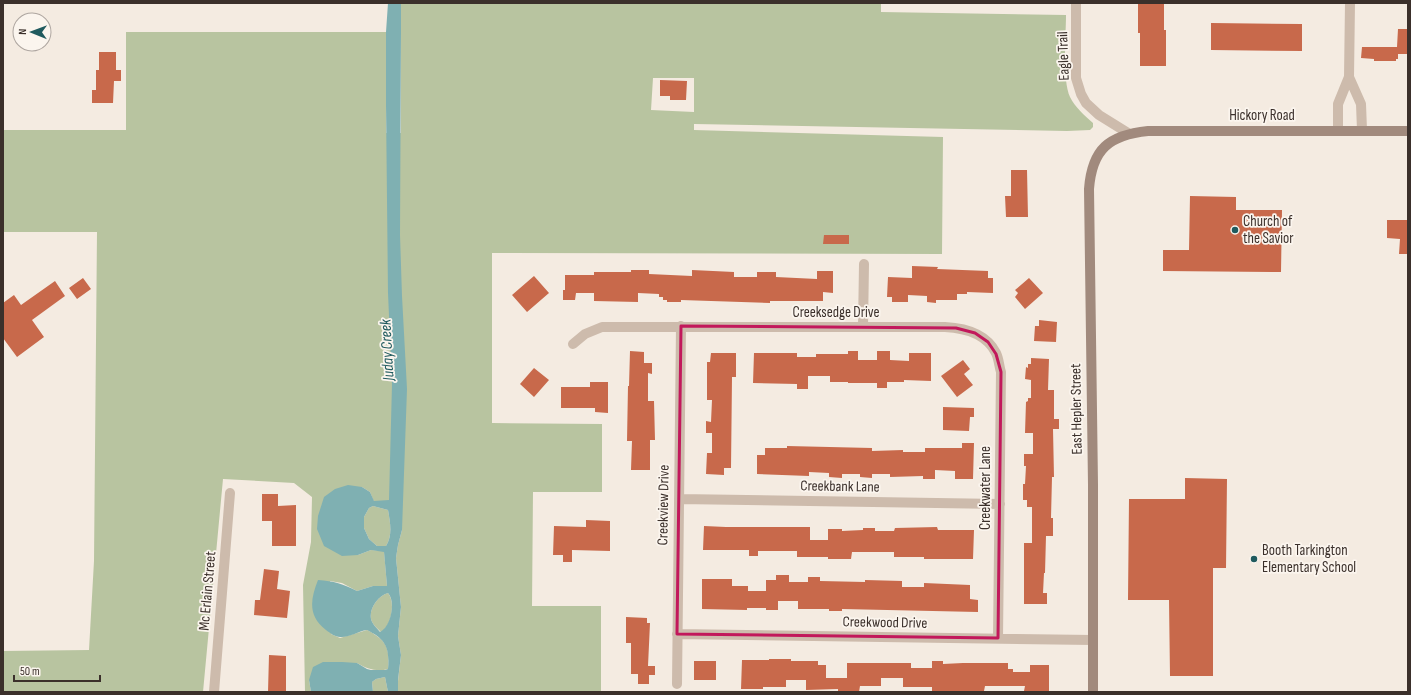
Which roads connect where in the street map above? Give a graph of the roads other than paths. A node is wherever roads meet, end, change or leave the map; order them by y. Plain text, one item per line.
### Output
1 (1076, 3) edge
2 (1350, 3) edge
3 (1349, 77) junction
4 (1338, 130) junction
5 (1362, 130) junction
6 (1408, 131) edge
7 (1128, 133) junction
8 (1118, 137) joint
9 (864, 264) dead end
10 (681, 326) junction
11 (863, 327) junction
12 (992, 339) joint
13 (573, 344) dead end
14 (230, 493) dead end
15 (678, 499) junction
16 (1000, 504) junction
17 (677, 634) junction
18 (998, 638) junction
19 (1093, 640) junction
20 (677, 684) dead end
21 (214, 692) edge
22 (1093, 692) edge

1 - 7 street, Eagle Trail
2 - 3 street
3 - 4 street
3 - 5 street
4 - 5 street, Hickory Road
4 - 7 street, Hickory Road
5 - 6 street, Hickory Road
7 - 8 street, Hickory Road
8 - 19 street, East Hepler Street
9 - 11 street
10 - 11 street, Creeksedge Drive
10 - 13 street, Creeksedge Drive
10 - 15 street, Creekview Drive
11 - 12 street, Creeksedge Drive
12 - 16 street, Creekwater Lane
14 - 21 street, Mc Erlain Street
15 - 16 street, Creekbank Lane
15 - 17 street, Creekview Drive
16 - 18 street, Creekwater Lane
17 - 18 street, Creekwood Drive
17 - 20 street, Creekview Drive
18 - 19 street, Creekwood Drive
19 - 22 street, East Hepler Street

